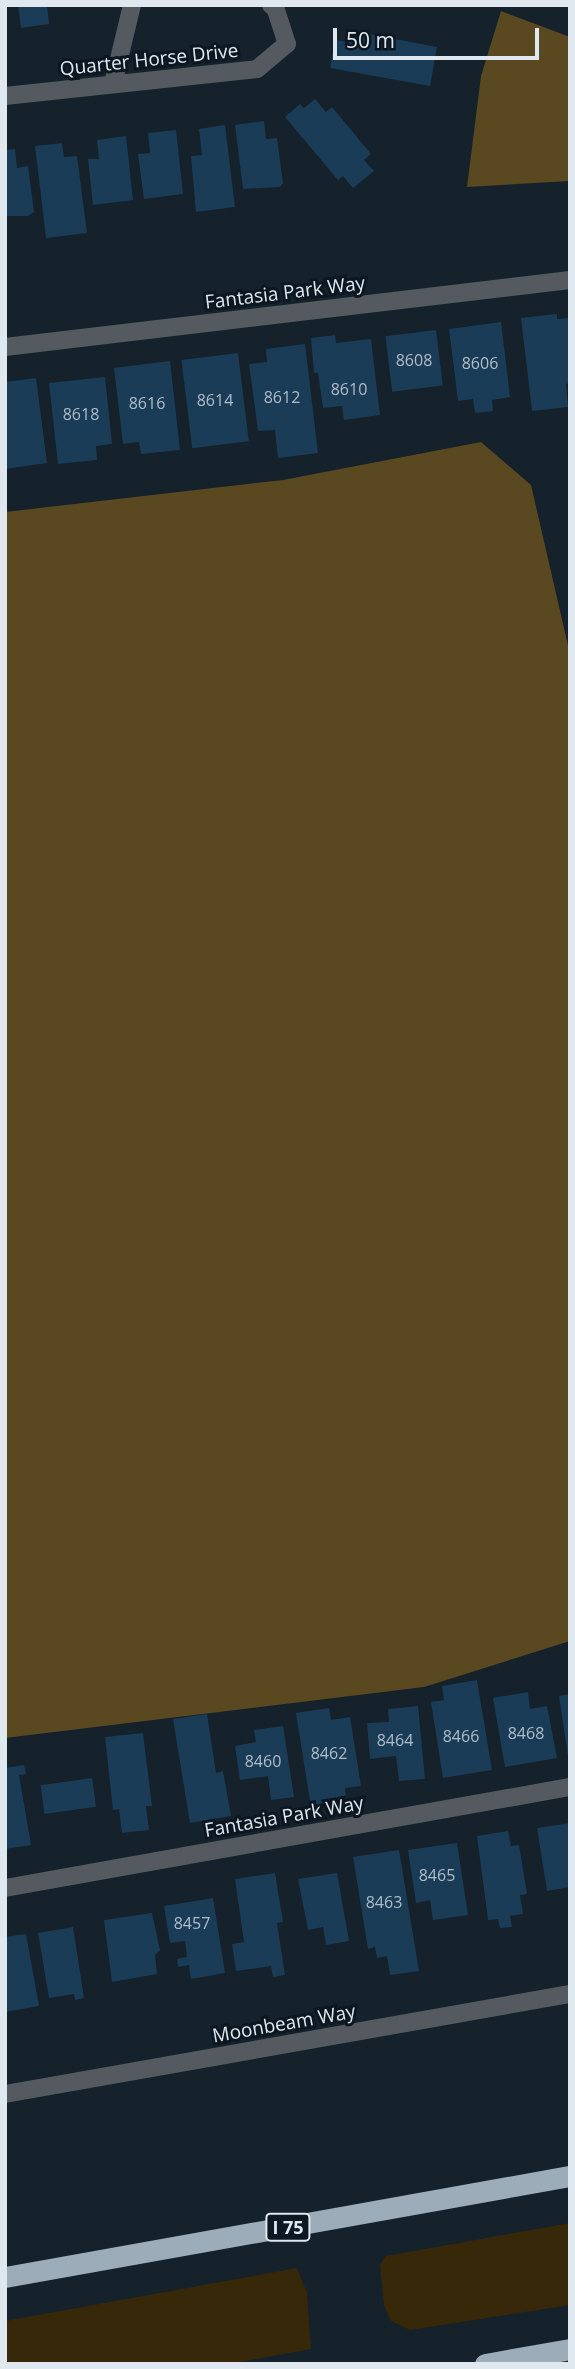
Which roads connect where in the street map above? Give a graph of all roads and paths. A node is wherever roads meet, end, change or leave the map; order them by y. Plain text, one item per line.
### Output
1 (132, 5) edge
2 (271, 5) edge
3 (113, 84) junction
4 (5, 96) edge
5 (570, 280) edge
6 (5, 347) edge
7 (570, 1787) edge
8 (5, 1888) edge
9 (570, 1994) edge
10 (5, 2094) edge
11 (570, 2176) edge
12 (5, 2277) edge
13 (570, 2348) edge
14 (485, 2364) edge

1 - 3 street
2 - 3 street, Quarter Horse Drive
3 - 4 street, Quarter Horse Drive
5 - 6 street, Fantasia Park Way
7 - 8 street, Fantasia Park Way
9 - 10 street, Moonbeam Way
11 - 12 highway, I 75
13 - 14 highway

